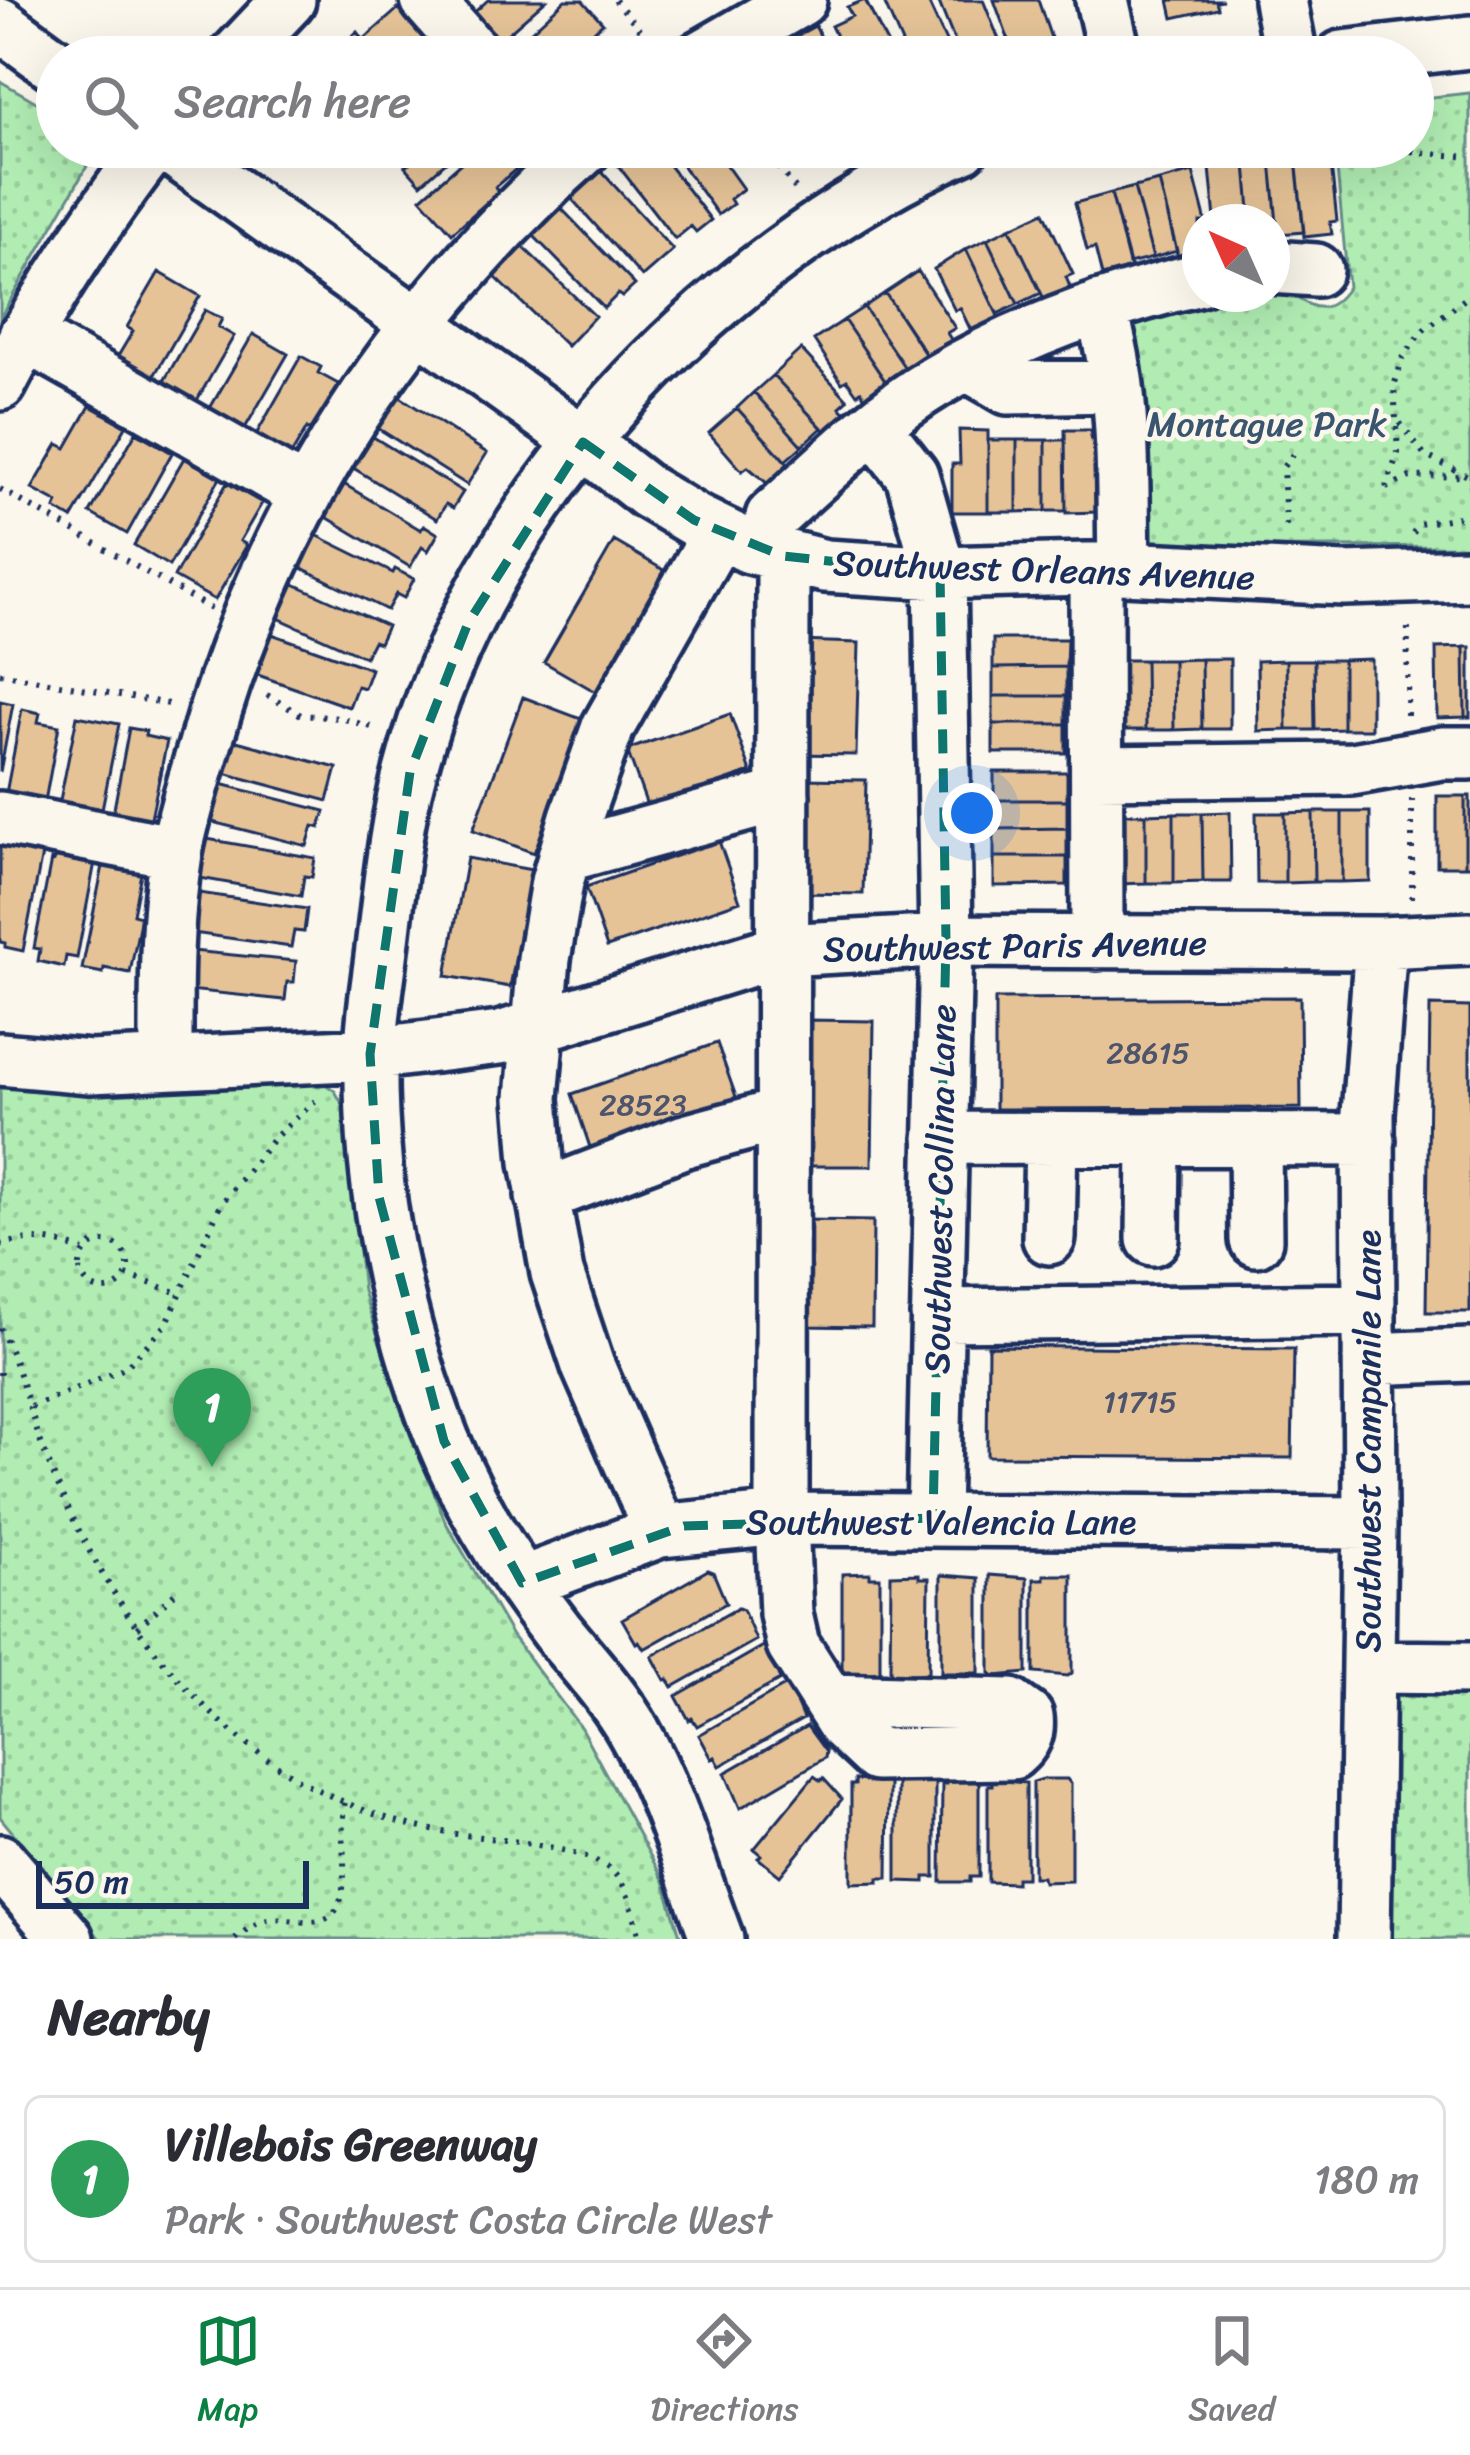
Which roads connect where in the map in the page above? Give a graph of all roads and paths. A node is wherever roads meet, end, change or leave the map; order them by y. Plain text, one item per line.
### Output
1 (289, 0) edge
2 (427, 0) edge
3 (616, 0) edge
4 (800, 0) edge
5 (1102, 0) edge
6 (1280, 0) edge
7 (0, 24) edge
8 (255, 36) edge
9 (459, 36) edge
10 (646, 36) edge
11 (713, 36) edge
12 (1110, 36) edge
13 (1287, 36) edge
14 (1470, 42) edge
15 (1434, 46) edge
16 (36, 51) edge
17 (1434, 154) edge
18 (1470, 157) edge
19 (136, 168) edge
20 (199, 168) edge
21 (556, 168) edge
22 (780, 168) edge
23 (917, 168) edge
24 (820, 225) junction
25 (1182, 284) edge
26 (1470, 295) edge
27 (1100, 307) junction
28 (418, 323) junction
29 (25, 335) junction
30 (968, 365) junction
31 (0, 384) edge
32 (1117, 386) junction
33 (1398, 420) junction
34 (875, 428) junction
35 (583, 442) junction
36 (1293, 454) dead end
37 (1470, 477) edge
38 (0, 489) edge
39 (304, 494) junction
40 (1470, 515) edge
41 (1286, 526) dead end
42 (719, 532) junction
43 (778, 536) junction
44 (1409, 539) dead end
45 (1110, 568) junction
46 (940, 573) junction
47 (1470, 575) edge
48 (244, 628) junction
49 (0, 673) edge
50 (219, 696) junction
51 (418, 746) junction
52 (1470, 753) edge
53 (1096, 772) junction
54 (783, 795) junction
55 (0, 818) edge
56 (176, 852) junction
57 (564, 856) junction
58 (1470, 939) edge
59 (946, 941) junction
60 (1097, 943) junction
61 (1381, 943) junction
62 (782, 950) junction
63 (540, 1026) junction
64 (370, 1054) junction
65 (0, 1059) edge
66 (166, 1063) junction
67 (321, 1096) dead end
68 (780, 1115) junction
69 (941, 1138) junction
70 (1051, 1138) junction
71 (1154, 1139) junction
72 (1255, 1139) junction
73 (1369, 1140) junction
74 (542, 1196) junction
75 (1049, 1238) dead end
76 (1154, 1239) dead end
77 (1256, 1240) dead end
78 (0, 1245) edge
79 (85, 1252) junction
80 (126, 1275) junction
81 (179, 1293) junction
82 (937, 1315) junction
83 (0, 1329) edge
84 (1369, 1335) junction
85 (1470, 1355) edge
86 (31, 1407) junction
87 (933, 1518) junction
88 (782, 1519) junction
89 (1370, 1523) junction
90 (660, 1531) junction
91 (522, 1583) junction
92 (178, 1590) dead end
93 (137, 1628) junction
94 (1368, 1667) junction
95 (1470, 1668) edge
96 (830, 1700) dead end
97 (345, 1801) junction
98 (0, 1861) edge
99 (67, 1939) edge
100 (235, 1939) edge
101 (640, 1939) edge
102 (717, 1939) edge
103 (1364, 1939) edge

1 - 8 street
2 - 9 street
3 - 10 path
4 - 11 street
5 - 12 street
6 - 13 street
7 - 16 street
14 - 15 street
17 - 18 path
19 - 29 street
20 - 28 street, Southwest Orleans Avenue
21 - 28 street
22 - 24 path
23 - 24 street
24 - 35 street
25 - 27 street
26 - 33 path
27 - 30 street
27 - 32 street
28 - 35 street, Southwest Orleans Avenue
28 - 39 street
29 - 31 street
29 - 39 street
30 - 32 street
30 - 34 street
32 - 45 street
33 - 37 path
33 - 37 path
34 - 43 street
34 - 46 street, Southwest Collina Lane
35 - 42 street, Southwest Orleans Avenue
35 - 51 street
36 - 41 path
38 - 48 path
39 - 48 street
40 - 44 path
42 - 43 street, Southwest Orleans Avenue
42 - 57 street
43 - 46 street, Southwest Orleans Avenue
43 - 54 street
45 - 46 street, Southwest Orleans Avenue
45 - 47 street, Southwest Orleans Avenue
45 - 53 street
46 - 59 street, Southwest Collina Lane
48 - 50 street
49 - 50 path
50 - 51 path
50 - 56 street
51 - 64 street
52 - 53 street
53 - 60 street
54 - 57 street
54 - 62 street
55 - 56 street
56 - 66 street
57 - 63 street
58 - 61 street, Southwest Paris Avenue
59 - 60 street, Southwest Paris Avenue
59 - 62 street, Southwest Paris Avenue
59 - 69 street, Southwest Collina Lane
60 - 61 street, Southwest Paris Avenue
61 - 73 street, Southwest Campanile Lane
62 - 63 street, Southwest Paris Avenue
62 - 68 street
63 - 64 street, Southwest Paris Avenue
63 - 74 street
64 - 66 street, Southwest Paris Avenue
64 - 91 street
65 - 66 street, Southwest Paris Avenue
67 - 81 path
68 - 74 street
68 - 88 street
69 - 70 street
69 - 82 street, Southwest Collina Lane
70 - 71 street
70 - 75 street
71 - 72 street
71 - 76 street
72 - 73 street
72 - 77 street
73 - 84 street, Southwest Campanile Lane
74 - 90 street
78 - 79 path
79 - 80 path
79 - 80 path
80 - 81 path
81 - 86 path
82 - 84 street
82 - 87 street, Southwest Collina Lane
83 - 86 path
84 - 85 street
84 - 89 street, Southwest Campanile Lane
86 - 93 path
87 - 88 street, Southwest Valencia Lane
87 - 89 street, Southwest Valencia Lane
88 - 90 street, Southwest Valencia Lane
88 - 96 street
89 - 94 street, Southwest Campanile Lane
90 - 91 street, Southwest Valencia Lane
91 - 102 street
92 - 93 path
93 - 97 path
94 - 95 street
94 - 103 street, Southwest Campanile Lane
97 - 100 path
97 - 101 path
98 - 99 street

